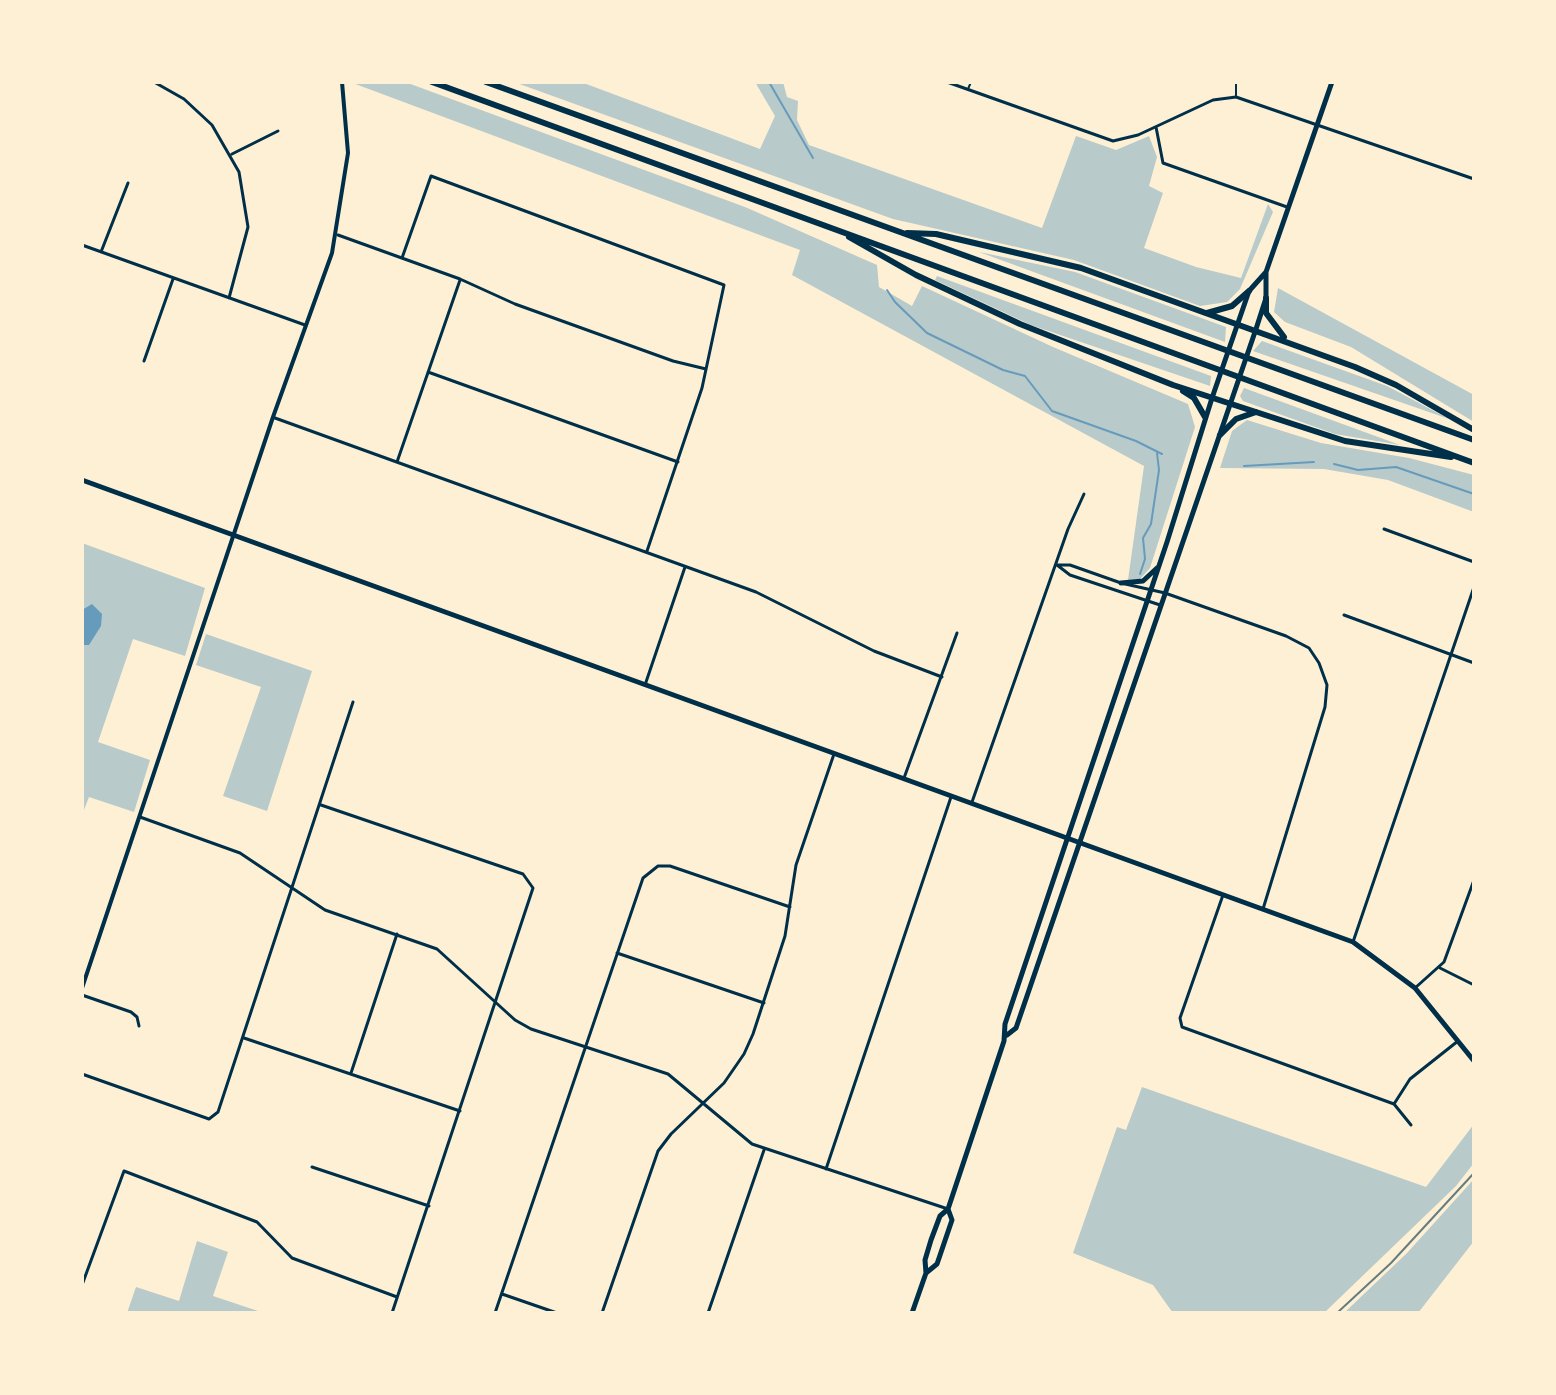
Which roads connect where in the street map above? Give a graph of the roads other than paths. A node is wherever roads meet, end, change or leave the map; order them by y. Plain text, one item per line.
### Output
1 (154, 82) edge
2 (342, 82) edge
3 (432, 82) edge
4 (486, 82) edge
5 (947, 82) edge
6 (971, 82) edge
7 (1236, 82) edge
8 (1332, 82) edge
9 (968, 90) junction
10 (1236, 97) junction
11 (1317, 123) junction
12 (1156, 127) junction
13 (278, 131) dead end
14 (232, 154) junction
15 (1474, 179) edge
16 (128, 183) dead end
17 (1288, 207) junction
18 (832, 228) junction
19 (901, 233) junction
20 (338, 235) junction
21 (82, 245) edge
22 (101, 252) junction
23 (402, 258) junction
24 (1266, 272) junction
25 (173, 279) junction
26 (460, 279) junction
27 (1249, 291) junction
28 (229, 298) junction
29 (1266, 298) junction
30 (1204, 313) junction
31 (1237, 323) junction
32 (305, 325) junction
33 (1256, 329) junction
34 (1286, 340) junction
35 (144, 361) dead end
36 (706, 369) junction
37 (428, 372) junction
38 (1173, 385) junction
39 (1212, 398) junction
40 (1231, 403) junction
41 (1256, 412) junction
42 (273, 417) junction
43 (1205, 417) junction
44 (1474, 430) edge
45 (1220, 435) junction
46 (1474, 440) edge
47 (1470, 461) edge
48 (397, 462) junction
49 (678, 462) junction
50 (82, 480) edge
51 (1084, 494) dead end
52 (1384, 529) dead end
53 (234, 534) junction
54 (647, 551) junction
55 (1474, 562) edge
56 (686, 565) junction
57 (1057, 565) junction
58 (1160, 565) junction
59 (1121, 583) junction
60 (1474, 587) edge
61 (1151, 592) junction
62 (1165, 593) junction
63 (1148, 601) junction
64 (1160, 605) junction
65 (1344, 615) dead end
66 (957, 633) dead end
67 (1451, 655) junction
68 (1474, 663) edge
69 (942, 677) junction
70 (645, 685) junction
71 (353, 702) dead end
72 (835, 753) junction
73 (904, 778) junction
74 (951, 795) junction
75 (971, 803) junction
76 (321, 805) junction
77 (139, 816) junction
78 (1068, 838) junction
79 (1079, 842) junction
80 (1474, 880) edge
81 (293, 891) junction
82 (1223, 895) junction
83 (790, 907) junction
84 (1263, 909) junction
85 (1035, 933) junction
86 (397, 934) junction
87 (1047, 937) junction
88 (1353, 942) junction
89 (617, 953) junction
90 (1440, 968) junction
91 (1474, 985) edge
92 (82, 988) edge
93 (1415, 988) junction
94 (82, 995) edge
95 (764, 1003) junction
96 (495, 1005) junction
97 (139, 1026) dead end
98 (1006, 1036) junction
99 (243, 1038) junction
100 (1458, 1041) junction
101 (585, 1047) junction
102 (1474, 1061) edge
103 (351, 1073) junction
104 (82, 1074) edge
105 (704, 1102) junction
106 (1394, 1104) junction
107 (460, 1111) junction
108 (1411, 1125) dead end
109 (764, 1148) junction
110 (312, 1167) dead end
111 (826, 1169) junction
112 (429, 1206) junction
113 (948, 1209) junction
114 (926, 1273) junction
115 (82, 1285) edge
116 (502, 1294) junction
117 (397, 1297) junction
118 (392, 1313) edge
119 (495, 1313) edge
120 (557, 1313) edge
121 (602, 1313) edge
122 (708, 1313) edge
123 (912, 1313) edge

1 - 14 street
2 - 20 street
3 - 18 highway
4 - 19 highway
5 - 9 street
6 - 9 lane
7 - 10 lane
8 - 11 main road
9 - 12 street
10 - 11 street
10 - 12 street
11 - 15 street
11 - 17 main road
12 - 17 street
13 - 14 street
14 - 28 street
16 - 22 street
17 - 24 main road
18 - 38 highway
18 - 47 highway
19 - 30 highway
19 - 46 highway
20 - 23 street
20 - 32 street
21 - 22 street
22 - 25 street
23 - 26 street
23 - 36 street
24 - 27 main road
24 - 29 main road
25 - 28 street
25 - 35 street
26 - 36 street
26 - 37 street
27 - 30 highway
27 - 31 main road
28 - 32 street
29 - 33 main road
29 - 34 highway
30 - 31 highway
31 - 33 highway
31 - 39 main road
32 - 42 street
33 - 34 highway
33 - 40 main road
34 - 44 highway
36 - 49 street
37 - 48 street
37 - 49 street
38 - 39 highway
38 - 43 highway
39 - 40 highway
39 - 43 main road
40 - 41 highway
40 - 45 main road
41 - 45 highway
41 - 47 highway
42 - 48 street
42 - 53 street
43 - 58 main road
45 - 62 main road
48 - 54 street
49 - 54 street
50 - 53 main road
51 - 57 street
52 - 55 street
53 - 70 main road
53 - 77 street
54 - 56 street
56 - 69 street
56 - 70 street
57 - 59 street
57 - 63 street
57 - 75 street
58 - 59 main road
58 - 61 main road
59 - 61 street
60 - 67 street
61 - 62 street
61 - 63 main road
62 - 64 main road
62 - 84 street
63 - 64 street
63 - 78 main road
64 - 79 main road
65 - 67 street
66 - 69 street
67 - 68 street
67 - 88 street
69 - 73 street
70 - 72 main road
71 - 76 street
72 - 73 main road
72 - 83 street
73 - 74 main road
74 - 75 main road
74 - 111 street
75 - 78 main road
76 - 81 street
76 - 96 street
77 - 81 street
77 - 92 street
78 - 79 main road
78 - 85 main road
79 - 82 main road
79 - 87 main road
80 - 90 street
81 - 86 street
81 - 99 street
82 - 84 main road
82 - 106 street
83 - 89 street
83 - 95 street
84 - 88 main road
85 - 87 main road
85 - 98 main road
86 - 96 street
86 - 103 street
87 - 98 main road
88 - 93 main road
89 - 95 street
89 - 101 street
90 - 91 street
90 - 93 street
93 - 100 main road
94 - 97 street
95 - 105 street
96 - 101 street
96 - 107 street
98 - 113 main road
99 - 103 street
99 - 104 street
100 - 102 main road
100 - 106 street
101 - 105 street
101 - 116 street
103 - 107 street
105 - 109 street
105 - 121 street
106 - 108 street
107 - 112 street
109 - 111 street
109 - 122 street
110 - 112 street
111 - 113 street
112 - 117 street
113 - 114 main road
113 - 114 main road
114 - 123 main road
115 - 117 street
116 - 119 street
116 - 120 street
117 - 118 street

